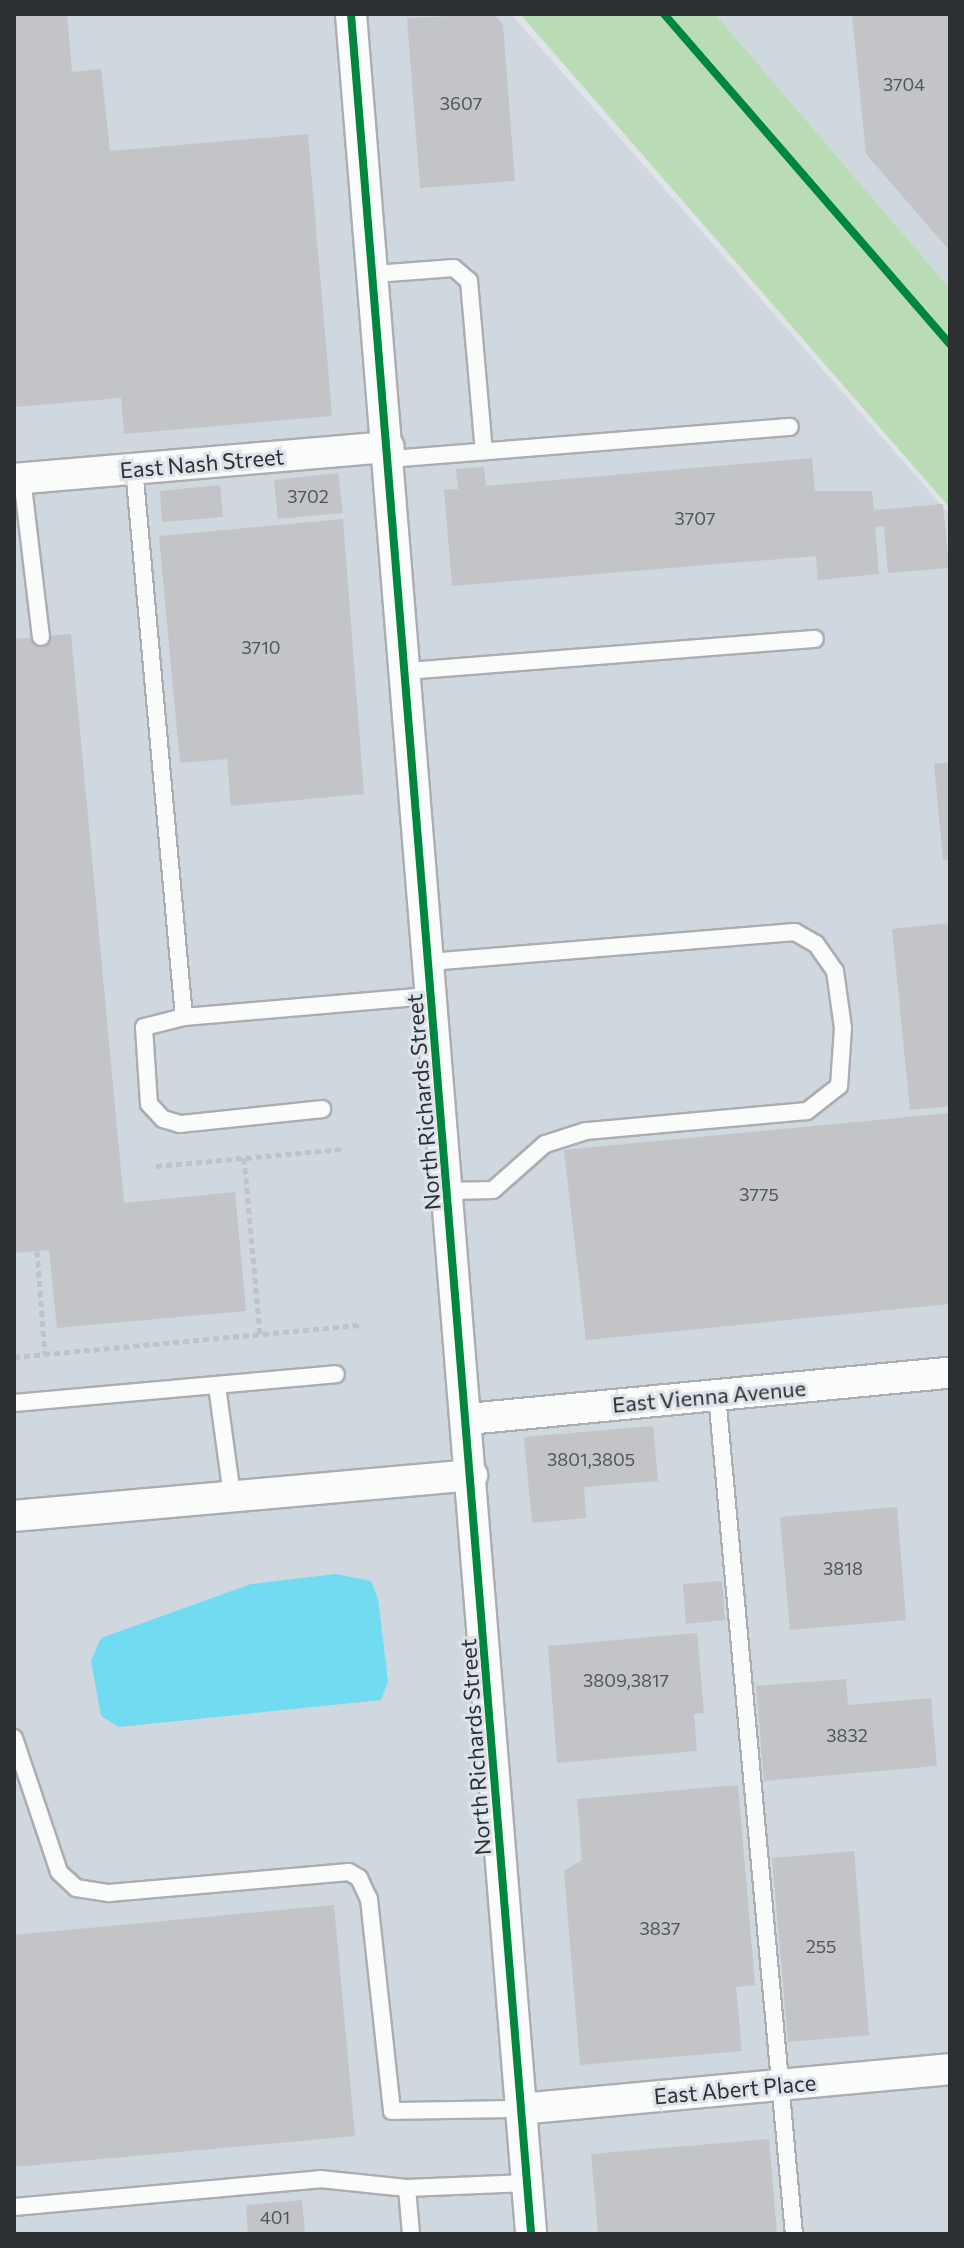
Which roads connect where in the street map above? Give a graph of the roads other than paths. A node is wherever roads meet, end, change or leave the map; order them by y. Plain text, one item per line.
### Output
1 (351, 14) edge
2 (375, 274) junction
3 (790, 427) dead end
4 (484, 451) junction
5 (390, 453) junction
6 (134, 468) junction
7 (18, 479) edge
8 (21, 537) edge
9 (41, 637) dead end
10 (815, 639) dead end
11 (407, 671) junction
12 (429, 962) junction
13 (431, 996) junction
14 (184, 1017) junction
15 (322, 1109) dead end
16 (449, 1191) junction
17 (950, 1373) edge
18 (336, 1374) dead end
19 (217, 1386) junction
20 (717, 1395) junction
21 (14, 1403) edge
22 (468, 1419) junction
23 (472, 1475) junction
24 (232, 1495) junction
25 (14, 1516) edge
26 (14, 1738) edge
27 (950, 2069) edge
28 (780, 2085) junction
29 (520, 2109) junction
30 (527, 2183) junction
31 (407, 2188) junction
32 (14, 2207) edge
33 (411, 2234) edge
34 (531, 2234) edge
35 (794, 2234) edge

1 - 2 street, North Richards Street
2 - 4 lane
2 - 5 street, North Richards Street
3 - 4 lane
4 - 5 lane
5 - 6 street, East Nash Street
5 - 11 street, North Richards Street
6 - 7 street, East Nash Street
6 - 14 lane
7 - 8 lane
8 - 9 lane
10 - 11 lane
11 - 12 street, North Richards Street
12 - 13 street, North Richards Street
12 - 16 lane
13 - 14 lane
13 - 16 street, North Richards Street
14 - 15 lane
16 - 22 street, North Richards Street
17 - 20 street, East Vienna Avenue
18 - 19 lane
19 - 21 lane
19 - 24 lane
20 - 22 street, East Vienna Avenue
20 - 28 lane
22 - 23 street, North Richards Street
23 - 24 street
23 - 29 street, North Richards Street
24 - 25 street
26 - 29 lane
27 - 28 street, East Abert Place
28 - 29 street, East Abert Place
28 - 35 lane
29 - 30 street, North Richards Street
30 - 31 lane
30 - 34 street, North Richards Street
31 - 32 lane
31 - 33 lane

